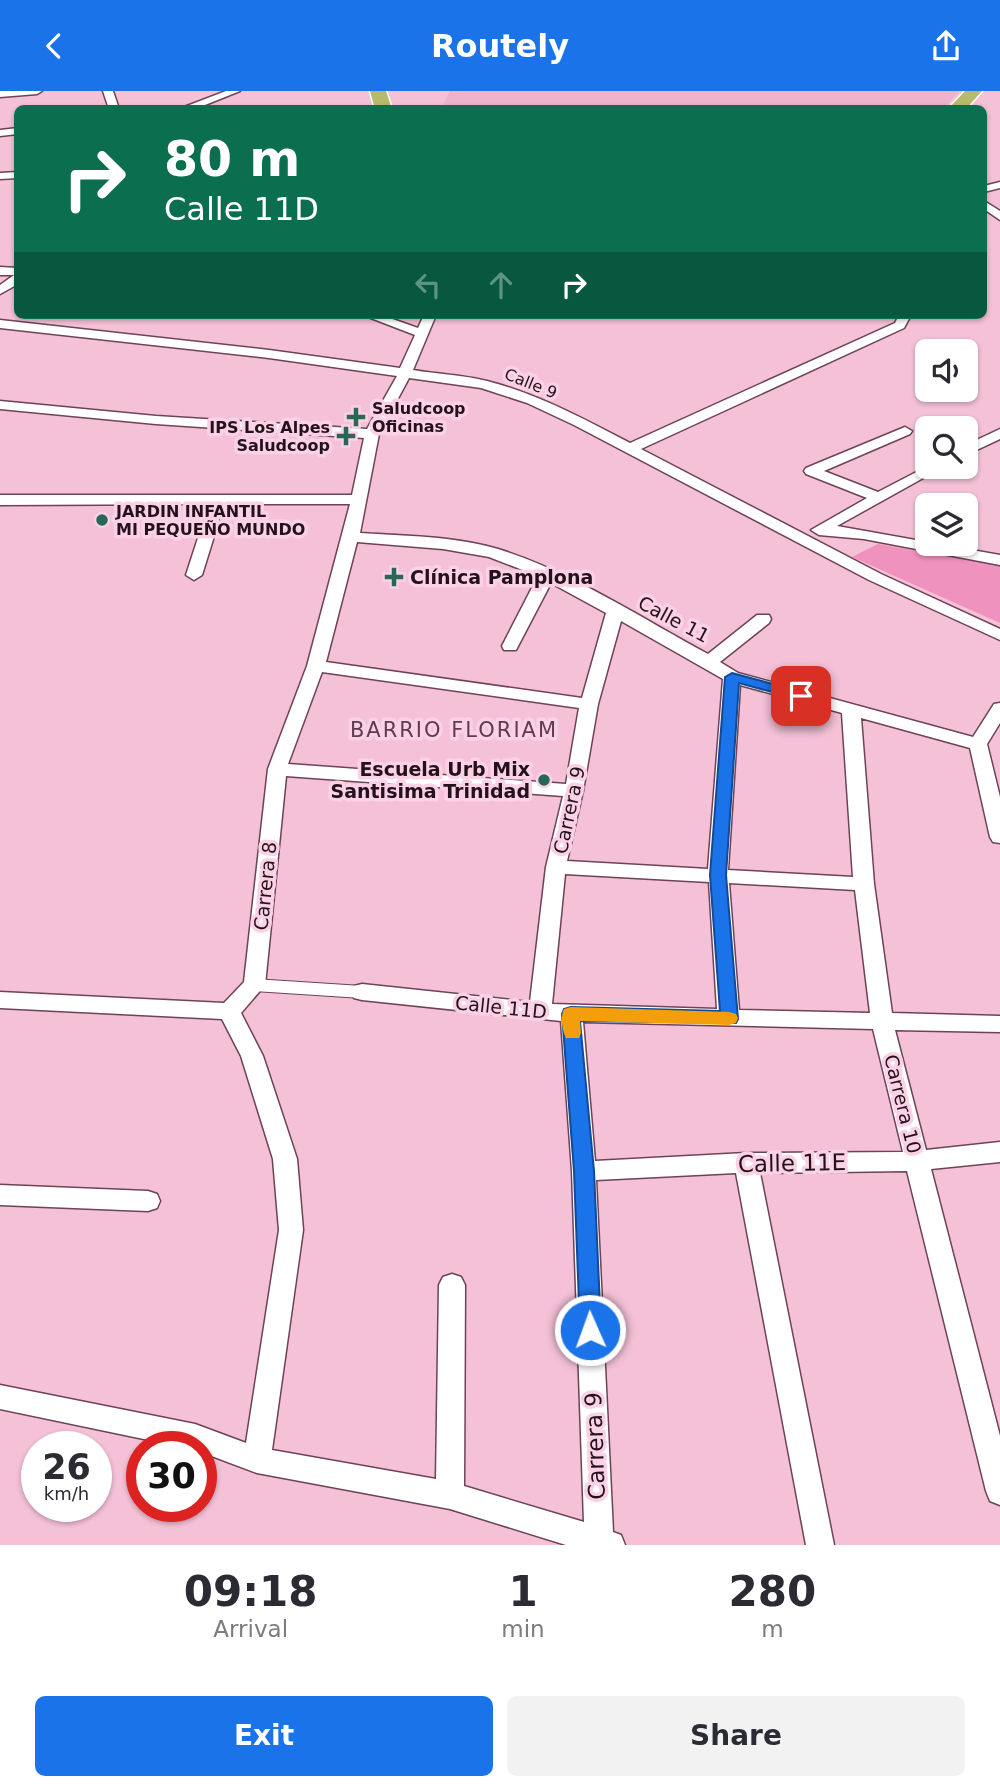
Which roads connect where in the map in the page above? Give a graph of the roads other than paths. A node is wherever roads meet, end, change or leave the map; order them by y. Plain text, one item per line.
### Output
1 (37, 91) edge
2 (235, 91) edge
3 (974, 91) edge
4 (989, 91) edge
5 (0, 94) edge
6 (195, 105) edge
7 (960, 105) edge
8 (976, 105) edge
9 (12, 273) edge
10 (0, 290) edge
11 (380, 319) edge
12 (428, 319) edge
13 (903, 319) edge
14 (0, 324) edge
15 (423, 334) junction
16 (405, 373) junction
17 (0, 405) edge
18 (905, 431) dead end
19 (1000, 433) edge
20 (372, 434) junction
21 (978, 445) edge
22 (629, 449) junction
23 (915, 478) edge
24 (879, 498) junction
25 (218, 499) junction
26 (358, 499) junction
27 (0, 500) edge
28 (821, 529) junction
29 (351, 537) junction
30 (798, 537) junction
31 (1000, 560) edge
32 (547, 574) junction
33 (194, 575) dead end
34 (615, 612) junction
35 (763, 619) dead end
36 (1000, 635) edge
37 (510, 646) dead end
38 (709, 662) junction
39 (316, 666) junction
40 (732, 677) junction
41 (589, 704) junction
42 (851, 708) junction
43 (1000, 708) edge
44 (978, 744) junction
45 (277, 769) junction
46 (574, 791) junction
47 (1000, 837) edge
48 (556, 867) junction
49 (718, 875) junction
50 (864, 884) junction
51 (254, 985) junction
52 (362, 992) joint
53 (0, 1000) edge
54 (229, 1011) junction
55 (540, 1012) junction
56 (571, 1014) junction
57 (729, 1019) junction
58 (881, 1022) junction
59 (1000, 1024) edge
60 (1000, 1152) edge
61 (917, 1161) junction
62 (746, 1163) junction
63 (584, 1171) junction
64 (0, 1195) edge
65 (148, 1201) dead end
66 (452, 1285) dead end
67 (0, 1397) edge
68 (257, 1460) junction
69 (1000, 1491) edge
70 (450, 1495) junction
71 (605, 1543) edge
72 (820, 1545) edge

1 - 5 street
2 - 6 street
3 - 7 highway
4 - 8 highway
9 - 10 street
11 - 15 street
12 - 15 street, Carrera 8
13 - 22 street
14 - 16 street, Calle 9
15 - 16 street, Carrera 8
16 - 20 street, Carrera 8
16 - 22 street, Calle 9
17 - 20 street
18 - 24 street
19 - 21 street
20 - 26 street, Carrera 8
22 - 30 street, Calle 9
23 - 24 street
24 - 28 street
25 - 26 street
25 - 27 street
25 - 33 street
26 - 29 street, Carrera 8
28 - 30 street
28 - 31 street
29 - 32 street, Calle 11
29 - 39 street, Carrera 8
30 - 36 street, Calle 9
32 - 34 street, Calle 11
32 - 37 street
34 - 38 street, Calle 11
34 - 41 street, Carrera 9
35 - 38 street
38 - 40 street, Calle 11
39 - 41 street
39 - 45 street, Carrera 8
40 - 42 street, Calle 11
40 - 49 street
41 - 46 street, Carrera 9
42 - 44 street, Calle 11
42 - 50 street, Carrera 10
43 - 44 street
44 - 47 street
45 - 46 street
45 - 51 street, Carrera 8
46 - 48 street, Carrera 9
48 - 49 street
48 - 55 street, Carrera 9
49 - 50 street
49 - 57 street
50 - 58 street, Carrera 10
51 - 52 street, Calle 11D
51 - 54 street
52 - 55 street, Calle 11D
53 - 54 street
54 - 68 street
55 - 56 street, Calle 11D
56 - 57 street, Calle 11D
56 - 63 street, Carrera 9
57 - 58 street, Calle 11D
58 - 59 street, Calle 11D
58 - 61 street, Carrera 10
60 - 61 street, Calle 11E
61 - 62 street, Calle 11E
61 - 69 street, Carrera 10
62 - 63 street, Calle 11E
62 - 72 street
63 - 71 street, Carrera 9
64 - 65 street
66 - 70 street
67 - 68 street
68 - 70 street
70 - 71 street

